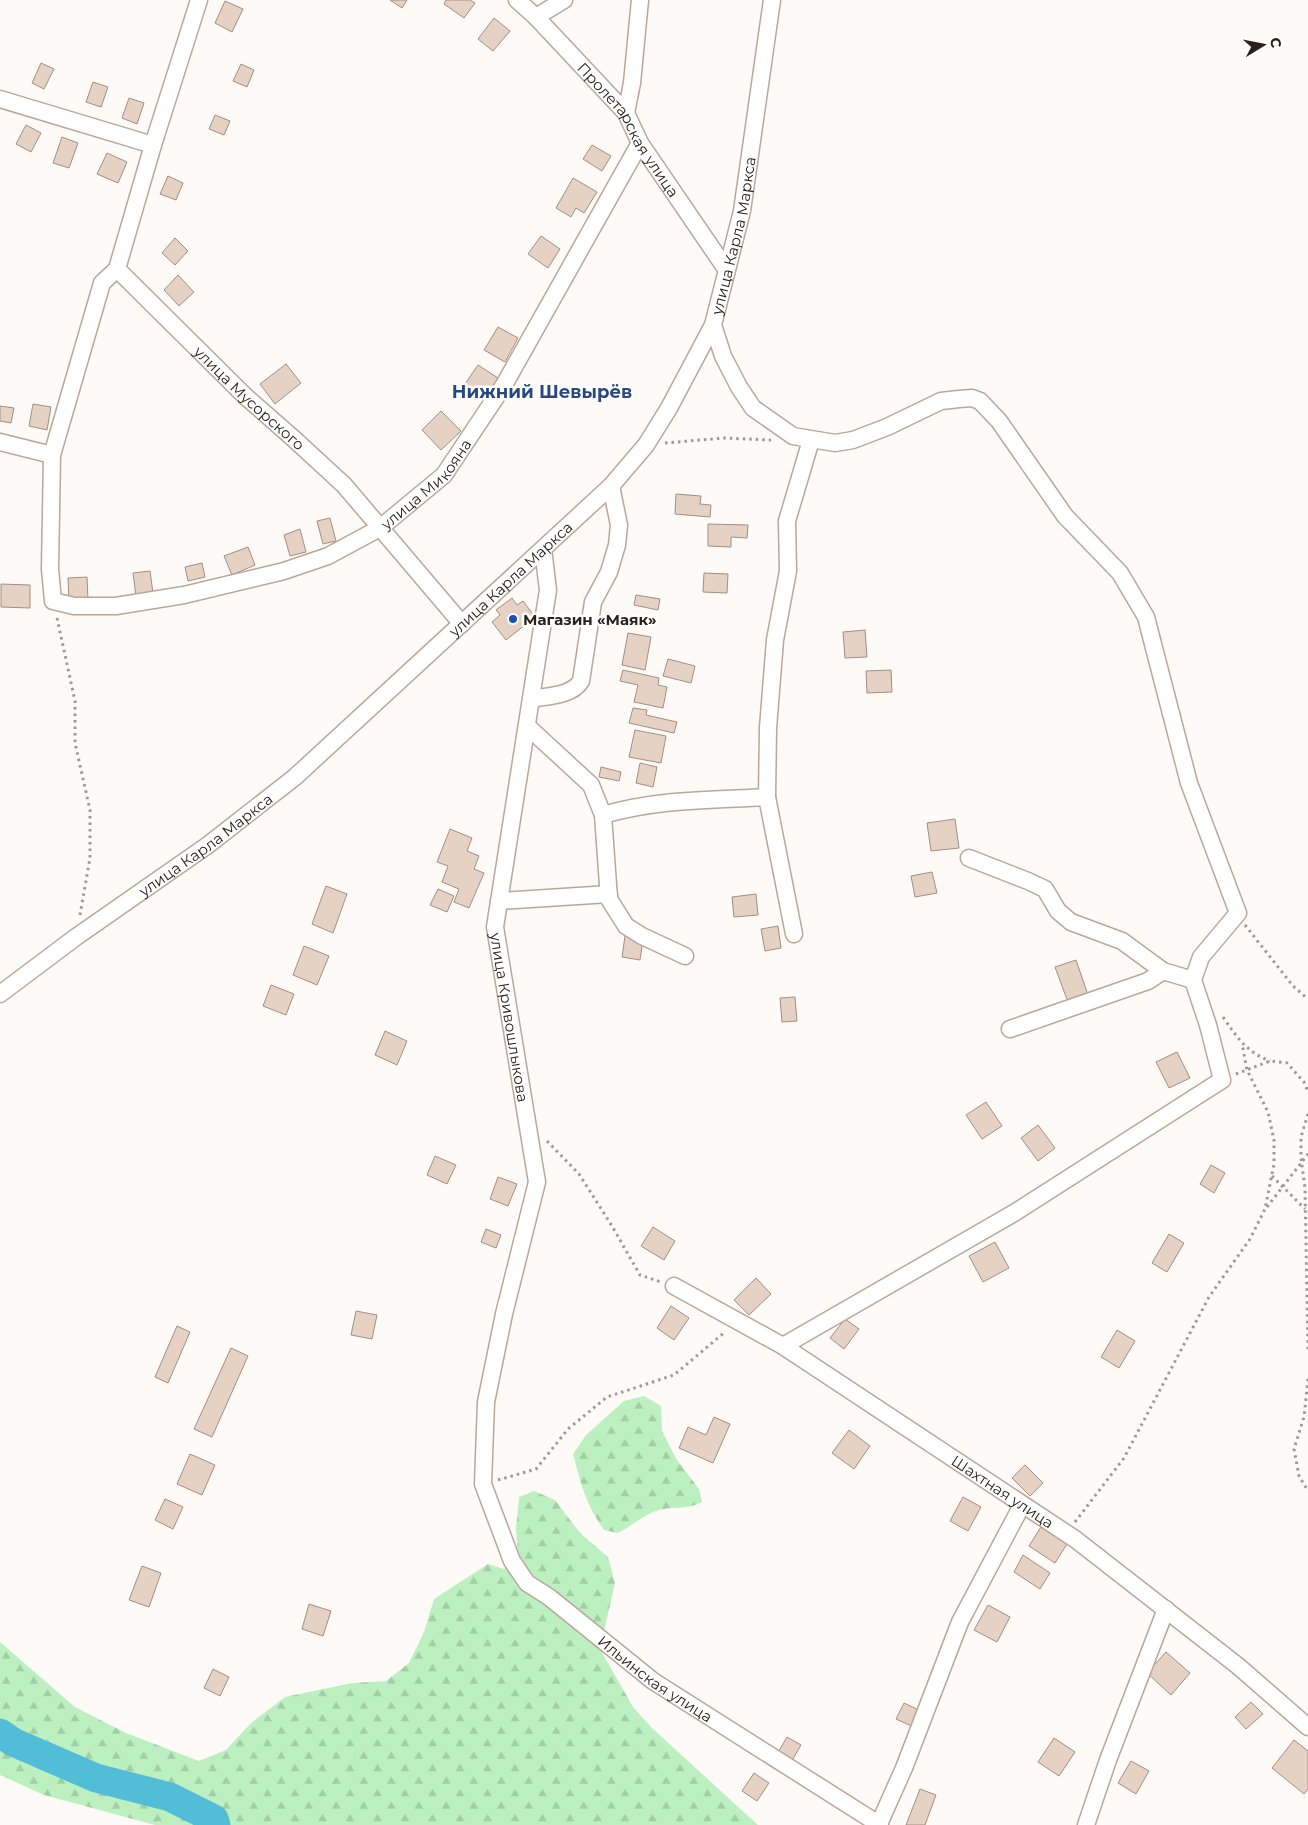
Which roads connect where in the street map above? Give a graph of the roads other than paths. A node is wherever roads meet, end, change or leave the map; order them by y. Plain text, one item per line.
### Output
1 (199, 0) edge
2 (517, 0) edge
3 (564, 0) edge
4 (640, 0) edge
5 (772, 0) edge
6 (536, 16) junction
7 (0, 99) edge
8 (626, 113) junction
9 (640, 143) junction
10 (153, 145) junction
11 (117, 269) junction
12 (726, 270) junction
13 (713, 325) junction
14 (811, 440) junction
15 (0, 442) edge
16 (52, 454) junction
17 (611, 486) junction
18 (380, 528) junction
19 (543, 548) junction
20 (462, 624) junction
21 (531, 699) junction
22 (527, 726) junction
23 (767, 797) junction
24 (603, 815) junction
25 (969, 858) dead end
26 (609, 894) junction
27 (499, 901) junction
28 (794, 934) dead end
29 (685, 956) dead end
30 (1163, 971) junction
31 (1193, 980) junction
32 (0, 994) edge
33 (1010, 1030) dead end
34 (674, 1286) road end
35 (782, 1346) junction
36 (483, 1484) joint
37 (1022, 1505) junction
38 (1166, 1609) junction
39 (1308, 1727) edge
40 (879, 1824) edge
41 (1086, 1825) edge

1 - 10 street
2 - 6 street, Пролетарская улица
3 - 6 street
4 - 8 street
5 - 12 street, улица Карла Маркса
6 - 8 street, Пролетарская улица
7 - 10 street
8 - 9 street, Пролетарская улица
9 - 12 street, Пролетарская улица
9 - 18 street, улица Микояна
10 - 11 street
11 - 16 street
11 - 18 street, улица Мусорского
12 - 13 street, улица Карла Маркса
13 - 14 street
13 - 17 street, улица Карла Маркса
14 - 23 street
14 - 31 street
15 - 16 street
16 - 18 street, улица Микояна
17 - 19 street, улица Карла Маркса
17 - 21 street
18 - 20 street, улица Мусорского
19 - 20 street, улица Карла Маркса
19 - 21 street, улица Кривошлыкова
20 - 32 street, улица Карла Маркса
21 - 22 street, улица Кривошлыкова
22 - 24 street
22 - 27 street, улица Кривошлыкова
23 - 24 street
23 - 28 street
24 - 26 street
25 - 30 street
26 - 27 street
26 - 29 street
27 - 36 street, улица Кривошлыкова
30 - 31 street
30 - 33 street
31 - 35 street
34 - 35 street, Шахтная улица
35 - 37 street, Шахтная улица
36 - 40 street, Ильинская улица
37 - 38 street, Шахтная улица
37 - 40 street
38 - 39 street, Шахтная улица
38 - 41 street

